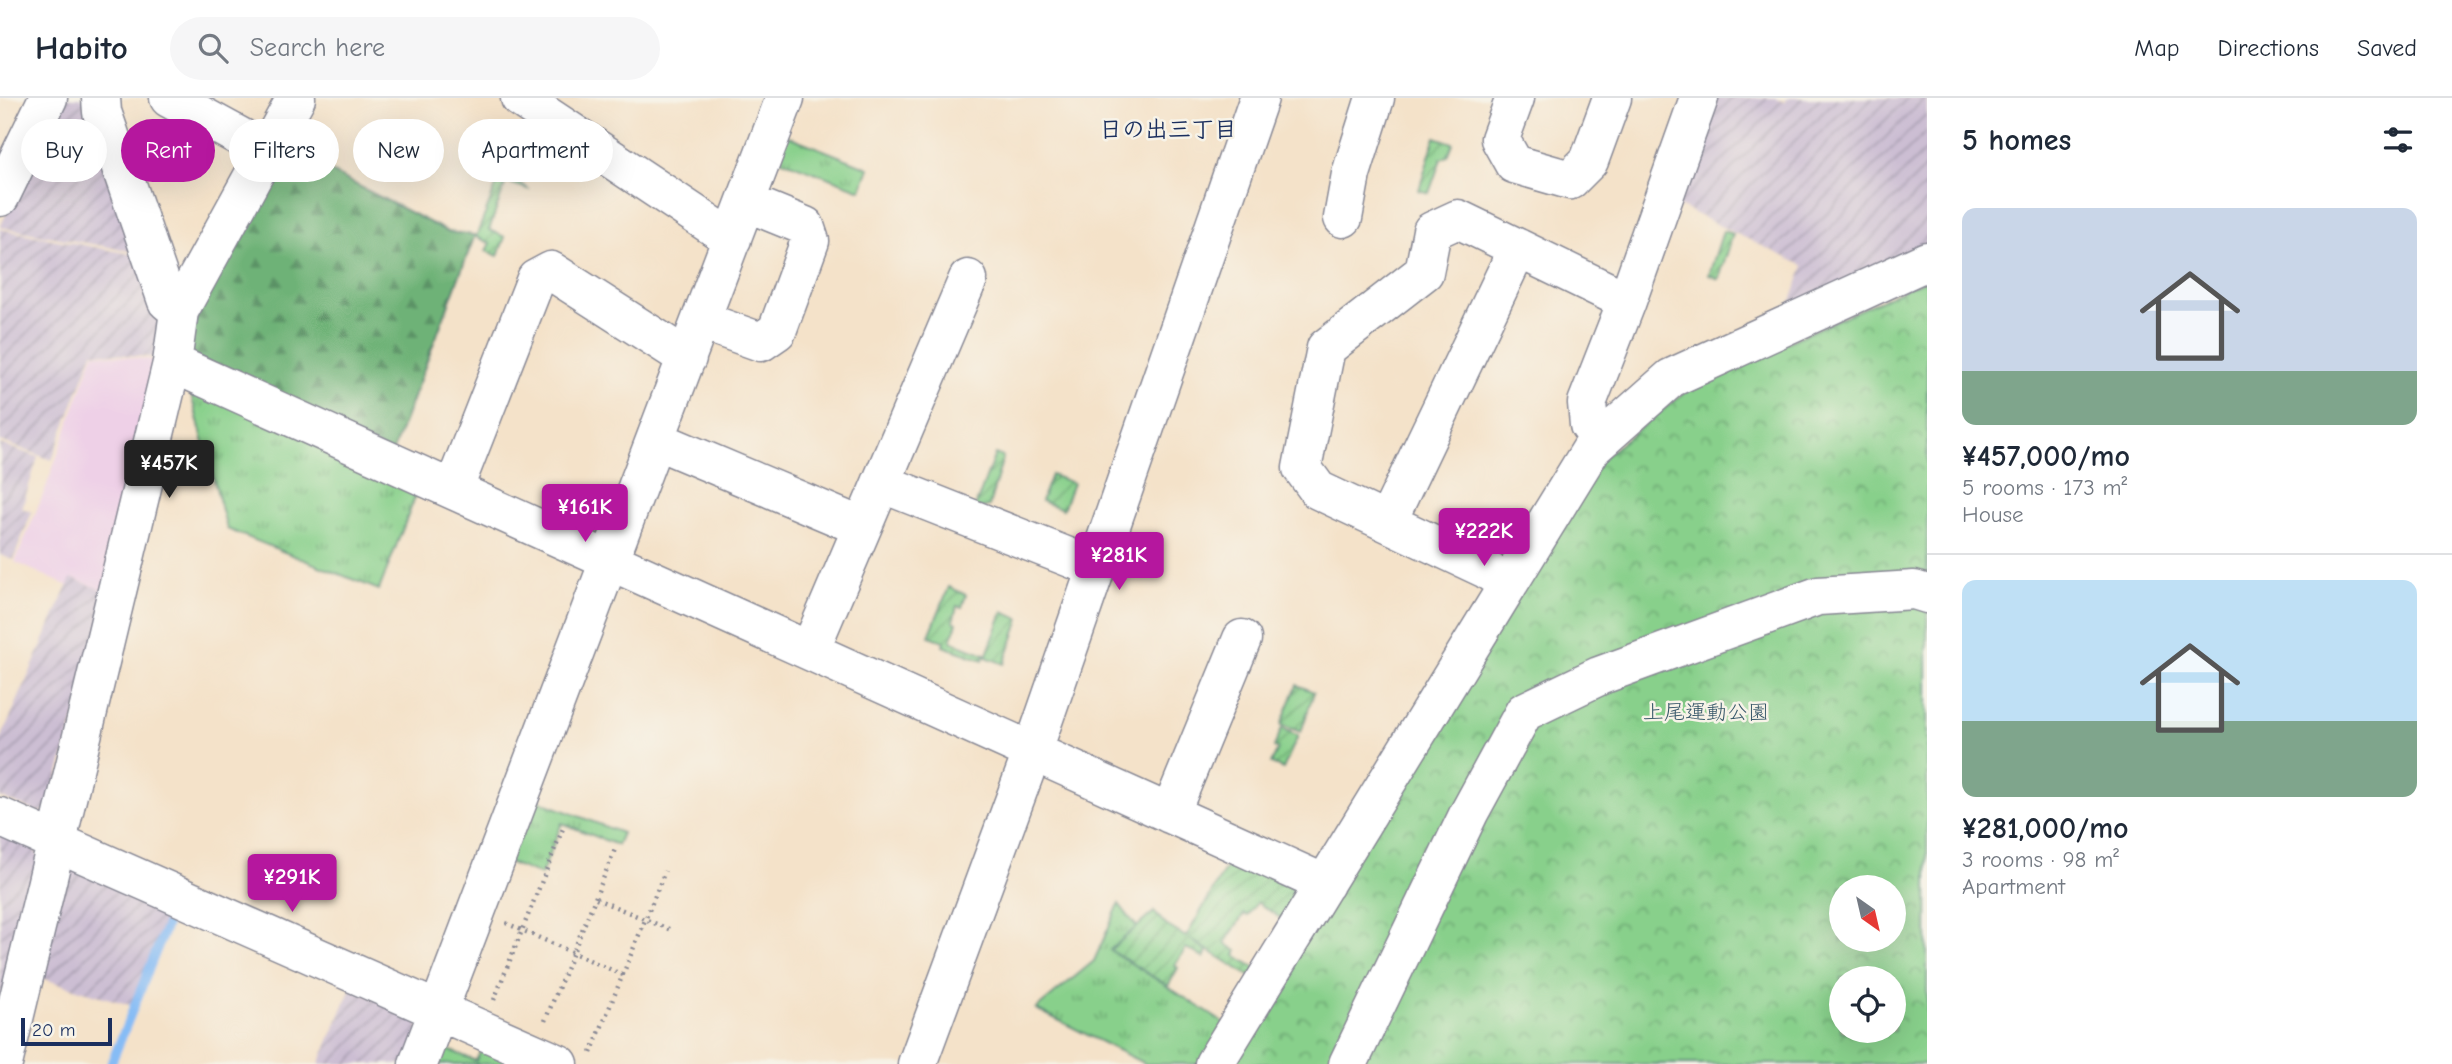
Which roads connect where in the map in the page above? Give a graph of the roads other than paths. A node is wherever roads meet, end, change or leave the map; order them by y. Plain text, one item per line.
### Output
1 (48, 98) edge
2 (101, 98) edge
3 (169, 98) edge
4 (296, 98) edge
5 (520, 98) edge
6 (785, 98) edge
7 (1259, 98) edge
8 (1515, 98) edge
9 (1612, 98) edge
10 (1699, 98) edge
11 (1363, 101) edge
12 (285, 119) edge
13 (229, 131) edge
14 (251, 182) edge
15 (0, 197) edge
16 (746, 202) junction
17 (1343, 218) dead end
18 (732, 239) junction
19 (1518, 248) junction
20 (1927, 261) edge
21 (968, 279) dead end
22 (1627, 301) junction
23 (179, 311) junction
24 (702, 321) junction
25 (687, 358) junction
26 (172, 363) junction
27 (656, 440) junction
28 (1601, 440) junction
29 (881, 483) junction
30 (454, 488) junction
31 (1387, 522) junction
32 (862, 527) junction
33 (611, 559) junction
34 (1096, 568) junction
35 (1508, 585) junction
36 (1927, 594) edge
37 (1242, 639) dead end
38 (810, 650) junction
39 (1032, 753) junction
40 (1170, 814) junction
41 (0, 817) edge
42 (58, 843) junction
43 (1325, 884) junction
44 (438, 1011) junction
45 (546, 1058) edge
46 (2, 1064) edge
47 (418, 1064) edge
48 (917, 1064) edge
49 (1214, 1064) edge
50 (1348, 1064) edge

1 - 15 street
2 - 23 street
3 - 13 street
4 - 12 street
5 - 18 street
6 - 16 street
7 - 34 street
8 - 9 street
10 - 22 street
11 - 17 street
14 - 23 street
16 - 18 street
16 - 24 street
18 - 24 street
19 - 22 street
19 - 31 street
19 - 31 street
20 - 28 street
21 - 29 street
22 - 28 street
23 - 26 street
24 - 25 street
25 - 27 street
25 - 30 street
26 - 30 street
26 - 42 street
27 - 32 street
27 - 33 street
28 - 35 street
29 - 32 street
29 - 34 street
30 - 33 street
31 - 35 street
32 - 38 street
33 - 38 street
33 - 44 street
34 - 39 street
35 - 43 street
36 - 50 street
37 - 40 street
38 - 39 street
39 - 40 street
39 - 48 street
40 - 43 street
41 - 42 street
42 - 44 street
42 - 46 street
43 - 49 street
44 - 45 street
44 - 47 street

